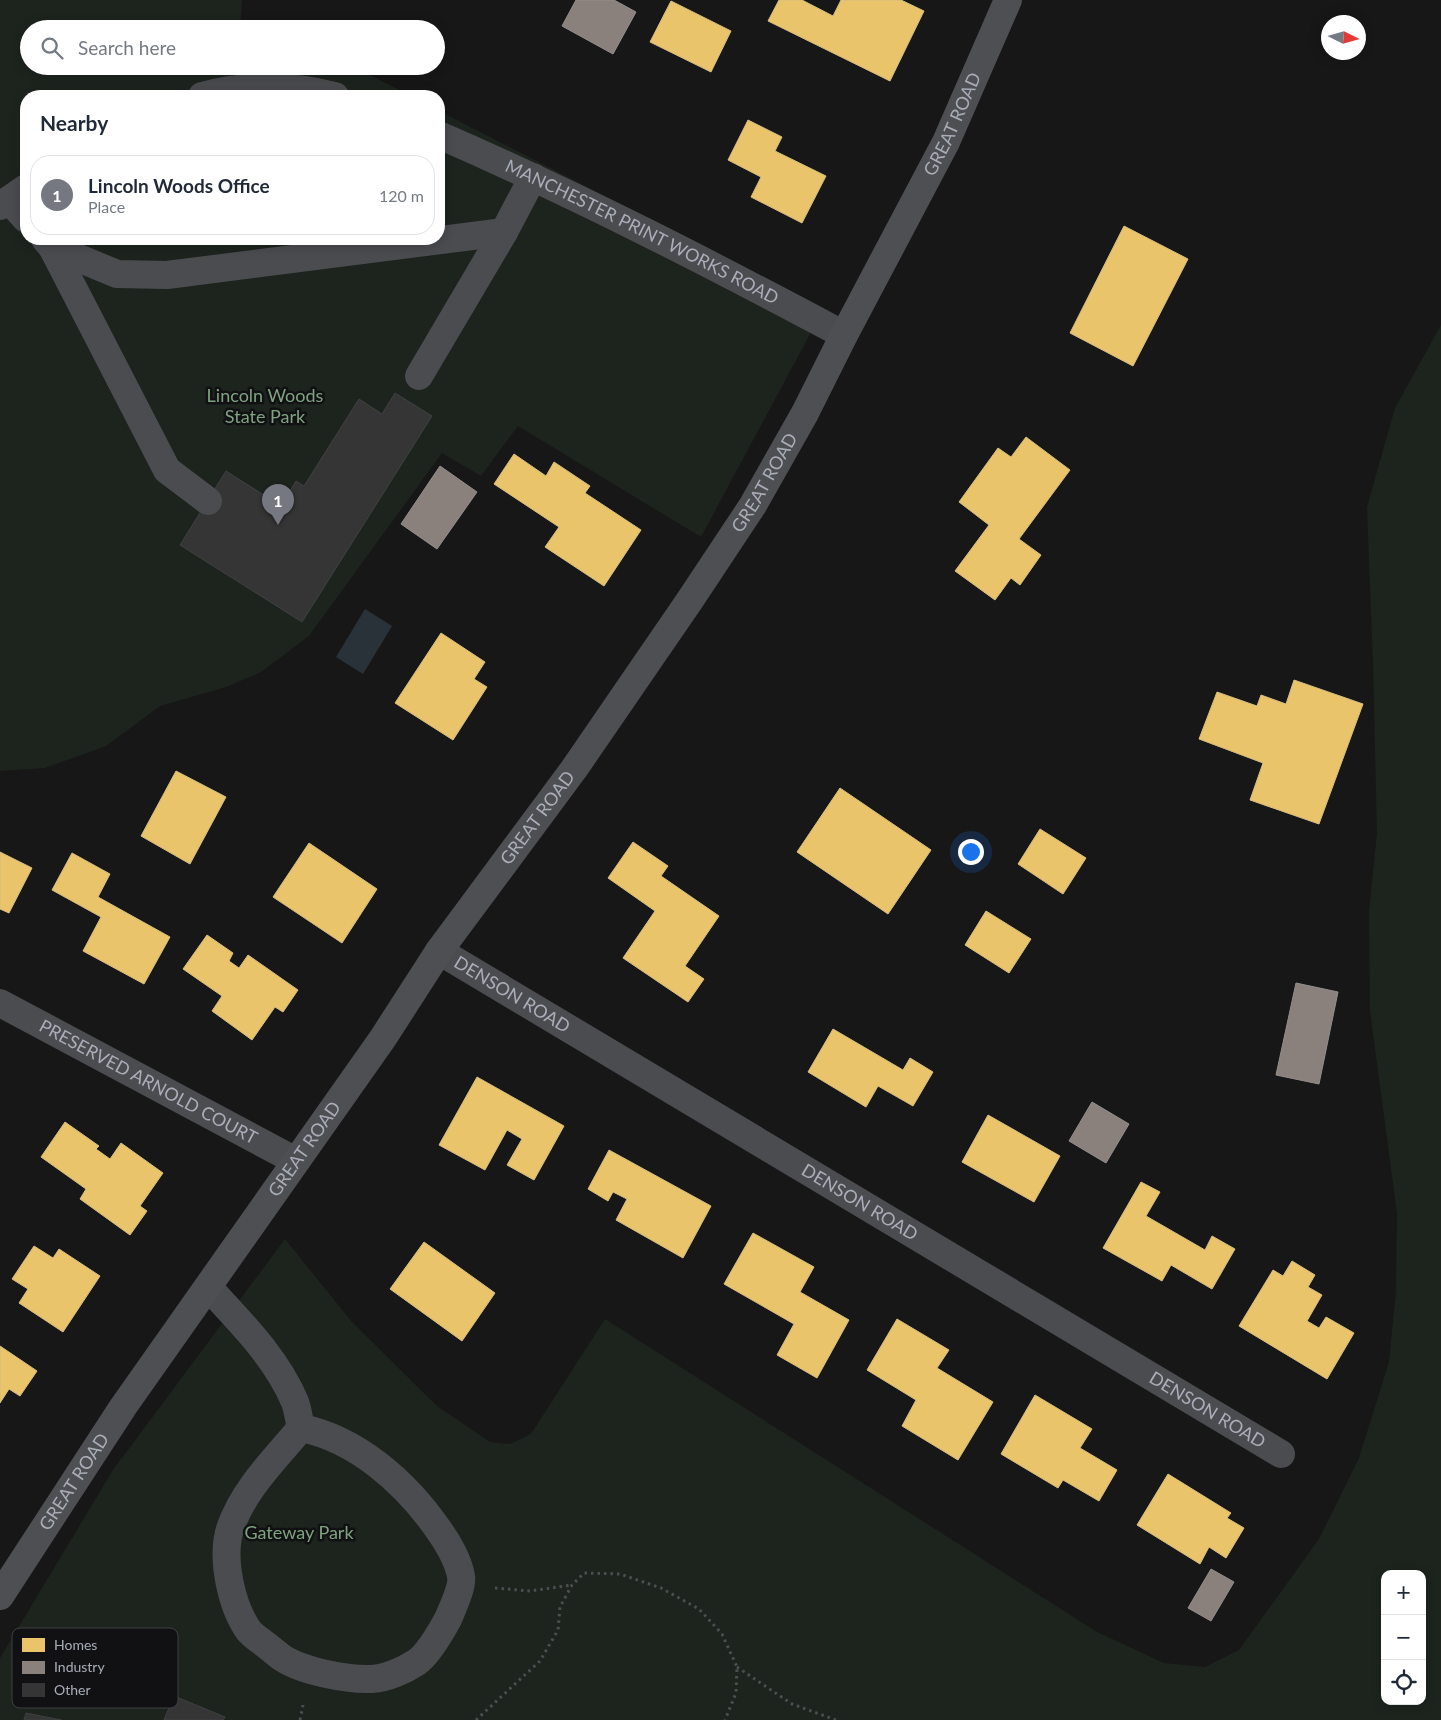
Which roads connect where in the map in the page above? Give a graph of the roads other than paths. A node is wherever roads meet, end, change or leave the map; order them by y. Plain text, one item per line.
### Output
1 (1008, 0) edge
2 (223, 90) edge
3 (310, 90) edge
4 (445, 137) edge
5 (533, 177) junction
6 (504, 232) junction
7 (445, 240) edge
8 (49, 245) edge
9 (52, 245) edge
10 (402, 245) edge
11 (844, 335) junction
12 (419, 376) dead end
13 (208, 501) dead end
14 (439, 952) junction
15 (0, 1003) edge
16 (296, 1161) junction
17 (208, 1287) junction
18 (301, 1428) junction
19 (1281, 1454) dead end
20 (0, 1596) edge

1 - 11 main road, GREAT ROAD
2 - 3 street
4 - 5 street, MANCHESTER PRINT WORKS ROAD
5 - 6 street
5 - 11 street, MANCHESTER PRINT WORKS ROAD
6 - 7 street
6 - 12 street
8 - 13 street
9 - 10 street
11 - 14 main road, GREAT ROAD
14 - 16 main road, GREAT ROAD
14 - 19 street, DENSON ROAD
15 - 16 street, PRESERVED ARNOLD COURT
16 - 17 main road, GREAT ROAD
17 - 18 street
17 - 20 main road, GREAT ROAD
18 - 18 street

